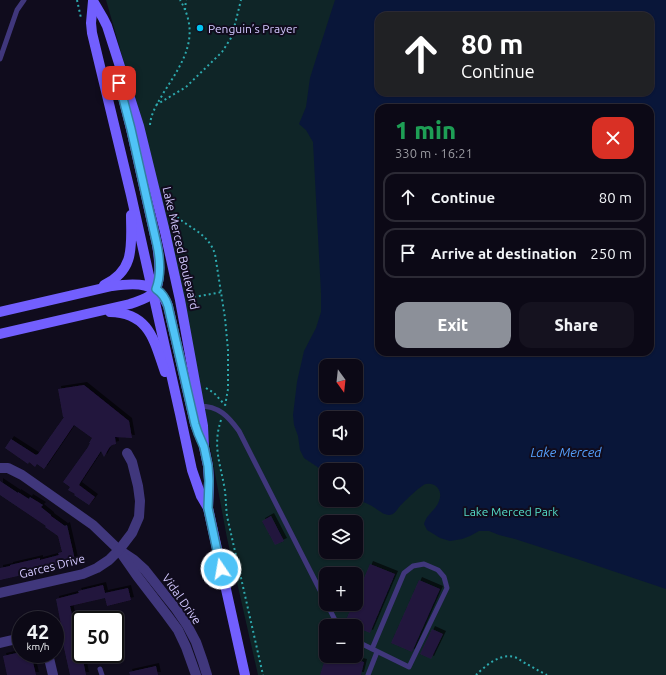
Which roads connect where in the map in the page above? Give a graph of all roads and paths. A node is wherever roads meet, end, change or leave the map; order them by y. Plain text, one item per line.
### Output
1 (24, 0) edge
2 (93, 0) edge
3 (180, 0) edge
4 (186, 0) edge
5 (241, 0) edge
6 (185, 10) junction
7 (107, 26) junction
8 (0, 59) edge
9 (156, 106) junction
10 (150, 127) dead end
11 (131, 195) junction
12 (168, 207) dead end
13 (154, 290) junction
14 (222, 292) junction
15 (83, 293) junction
16 (188, 298) dead end
17 (0, 312) edge
18 (88, 314) junction
19 (0, 334) edge
20 (199, 406) junction
21 (223, 413) junction
22 (180, 414) junction
23 (204, 447) junction
24 (127, 453) dead end
25 (0, 468) edge
26 (208, 508) junction
27 (119, 550) junction
28 (319, 589) edge
29 (0, 593) edge
30 (12, 640) edge
31 (0, 643) edge
32 (363, 645) edge
33 (374, 650) junction
34 (50, 663) edge
35 (100, 669) dead end
36 (53, 675) edge
37 (102, 675) edge
38 (196, 675) edge
39 (207, 675) edge
40 (245, 675) edge
41 (263, 675) edge
42 (368, 675) edge
43 (476, 675) edge
44 (547, 675) edge

1 - 8 lane
2 - 7 main road, Lake Merced Boulevard
2 - 11 main road, Lake Merced Boulevard
3 - 6 path
4 - 6 path
5 - 9 path
6 - 9 path
7 - 13 main road
7 - 20 main road, Lake Merced Boulevard
9 - 10 path
11 - 13 main road, Lake Merced Boulevard
11 - 15 main road
12 - 14 path
13 - 15 main road
13 - 18 main road
13 - 22 main road, Lake Merced Boulevard
13 - 23 main road
14 - 16 path
14 - 21 path
15 - 17 main road
18 - 19 main road
18 - 22 main road
20 - 21 lane
20 - 23 main road, Lake Merced Boulevard
21 - 28 lane
21 - 41 path
22 - 26 main road, Lake Merced Boulevard
23 - 26 main road, Lake Merced Boulevard
24 - 27 street, Garces Drive
25 - 27 street, Vidal Drive
26 - 40 main road, Lake Merced Boulevard
27 - 29 street, Garces Drive
27 - 38 street, Vidal Drive
27 - 39 street, Vidal Drive
30 - 31 street
32 - 33 lane
33 - 33 lane
33 - 42 lane
34 - 36 street
35 - 37 lane
43 - 44 path

